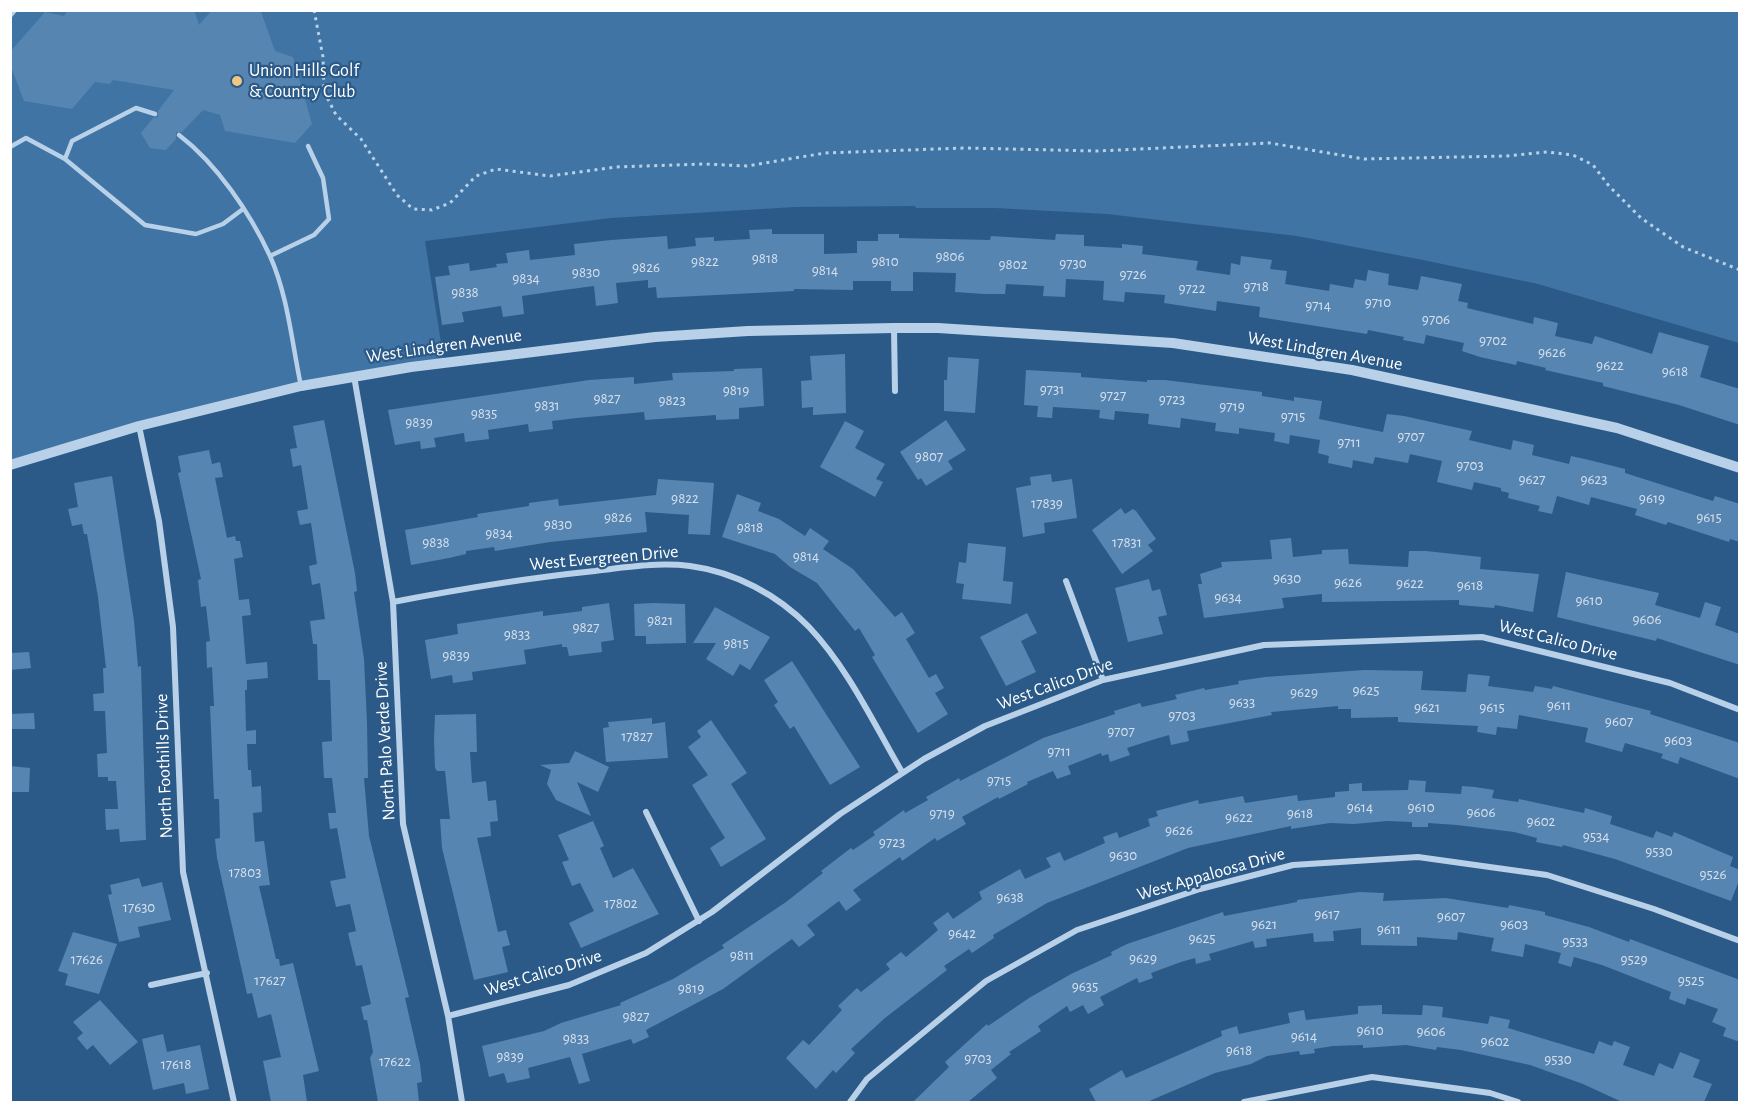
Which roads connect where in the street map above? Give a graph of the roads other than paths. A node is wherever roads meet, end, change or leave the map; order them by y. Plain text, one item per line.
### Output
1 (15, 10) edge
2 (10, 16) edge
3 (155, 114) dead end
4 (179, 135) dead end
5 (11, 146) edge
6 (308, 146) dead end
7 (65, 159) junction
8 (243, 209) junction
9 (270, 256) junction
10 (894, 328) junction
11 (354, 376) junction
12 (301, 386) junction
13 (895, 391) dead end
14 (139, 426) junction
15 (10, 465) edge
16 (1740, 468) edge
17 (1066, 581) dead end
18 (393, 602) junction
19 (1102, 680) junction
20 (1740, 710) edge
21 (902, 772) junction
22 (646, 812) dead end
23 (699, 921) junction
24 (1740, 941) edge
25 (207, 973) junction
26 (151, 985) dead end
27 (448, 1016) junction
28 (234, 1102) edge
29 (462, 1102) edge
30 (850, 1102) edge
31 (1244, 1102) edge
32 (1518, 1102) edge

1 - 2 lane
3 - 7 lane
4 - 8 lane
5 - 7 lane
6 - 9 lane
7 - 8 lane
8 - 9 lane
9 - 12 lane
10 - 11 street, West Lindgren Avenue
10 - 13 street
10 - 16 street, West Lindgren Avenue
11 - 12 street, West Lindgren Avenue
11 - 18 street, North Palo Verde Drive
12 - 14 street, West Lindgren Avenue
14 - 15 street, West Lindgren Avenue
14 - 25 street, North Foothills Drive
17 - 19 street
18 - 21 street, West Evergreen Drive
18 - 27 street, North Palo Verde Drive
19 - 20 street, West Calico Drive
19 - 21 street, West Calico Drive
21 - 23 street, West Calico Drive
22 - 23 street
23 - 27 street, West Calico Drive
24 - 30 street, West Appaloosa Drive
25 - 26 street
25 - 28 street, North Foothills Drive
27 - 29 street, North Palo Verde Drive
31 - 32 street

